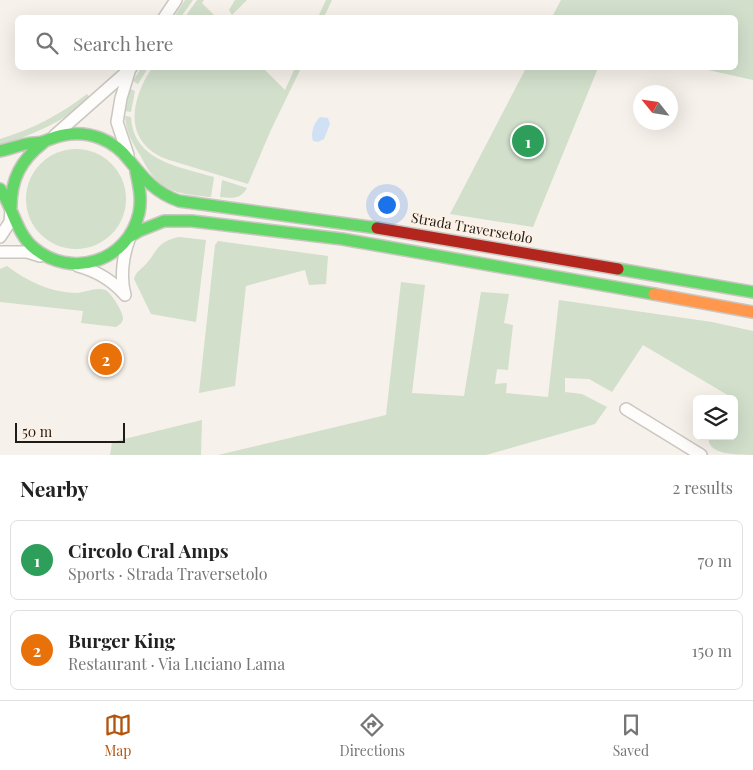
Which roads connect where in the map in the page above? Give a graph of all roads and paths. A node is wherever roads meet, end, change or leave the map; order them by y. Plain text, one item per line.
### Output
1 (176, 0) edge
2 (166, 15) edge
3 (129, 70) edge
4 (130, 70) edge
5 (49, 140) junction
6 (0, 151) edge
7 (133, 166) junction
8 (0, 189) edge
9 (12, 209) junction
10 (0, 237) edge
11 (129, 238) junction
12 (0, 252) edge
13 (44, 256) junction
14 (72, 265) junction
15 (753, 292) edge
16 (753, 312) edge
17 (626, 409) dead end
18 (701, 455) edge

1 - 2 street
3 - 5 street
4 - 7 street
5 - 6 main road, Strada Traversetolo
5 - 7 main road, Strada Traversetolo
5 - 9 main road, Strada Traversetolo
7 - 11 main road, Strada Traversetolo
7 - 15 main road, Strada Traversetolo
8 - 9 main road, Strada Traversetolo
9 - 10 street
9 - 13 main road, Strada Traversetolo
11 - 14 main road, Strada Traversetolo
11 - 14 street
11 - 16 main road, Strada Traversetolo
12 - 13 street
13 - 14 main road, Strada Traversetolo
17 - 18 street

